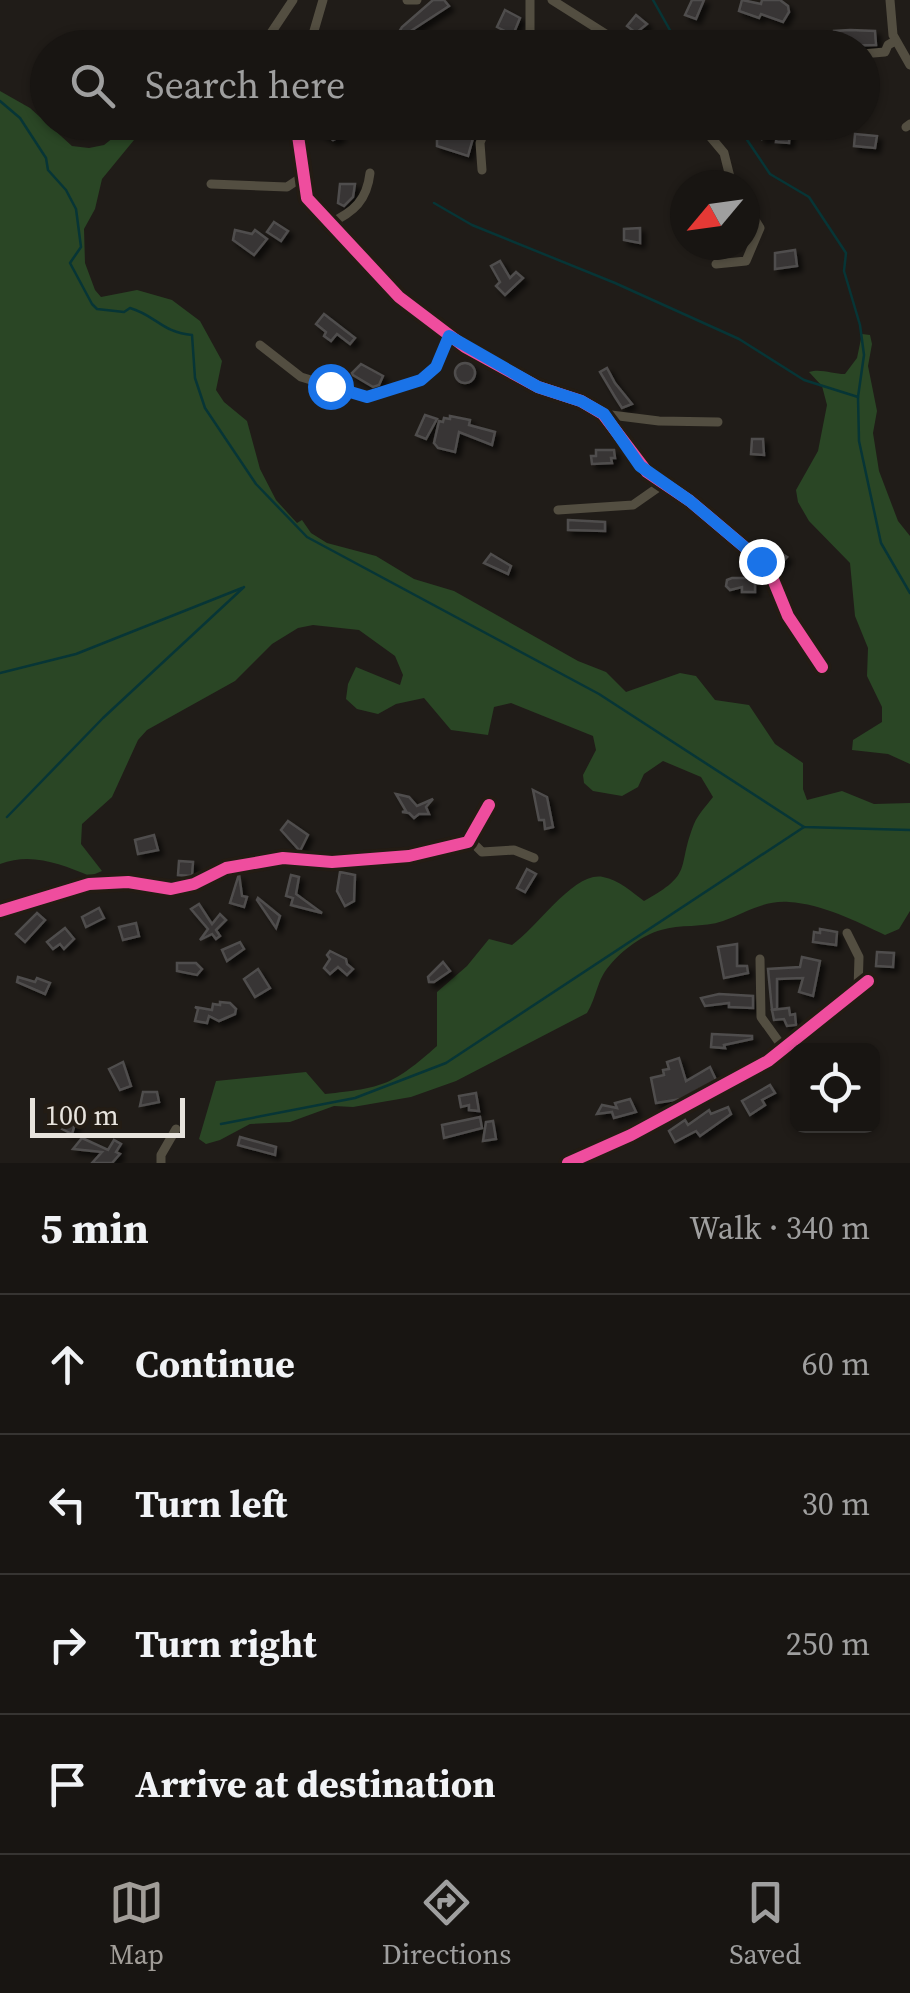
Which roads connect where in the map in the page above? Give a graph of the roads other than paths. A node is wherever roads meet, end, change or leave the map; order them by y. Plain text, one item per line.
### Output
1 (293, 0) edge
2 (407, 0) edge
3 (417, 0) edge
4 (530, 0) edge
5 (552, 0) edge
6 (890, 0) edge
7 (320, 2) edge
8 (273, 30) edge
9 (313, 30) edge
10 (530, 30) edge
11 (598, 30) edge
12 (895, 41) junction
13 (880, 52) edge
14 (910, 65) edge
15 (298, 140) edge
16 (481, 140) edge
17 (713, 140) edge
18 (482, 170) dead end
19 (728, 170) edge
20 (370, 172) dead end
21 (302, 177) junction
22 (210, 184) dead end
23 (330, 223) junction
24 (746, 260) edge
25 (716, 264) dead end
26 (449, 336) junction
27 (260, 346) dead end
28 (604, 414) junction
29 (718, 422) dead end
30 (663, 484) junction
31 (558, 510) dead end
32 (822, 666) dead end
33 (489, 805) dead end
34 (470, 840) junction
35 (534, 858) dead end
36 (0, 911) edge
37 (848, 933) dead end
38 (760, 959) dead end
39 (868, 981) dead end
40 (858, 990) junction
41 (784, 1049) junction
42 (176, 1129) dead end
43 (161, 1163) edge
44 (568, 1163) edge

1 - 8 street
2 - 3 street
4 - 10 street
5 - 11 street
6 - 12 street
7 - 9 street
12 - 13 street
12 - 14 street
15 - 21 street
16 - 18 street
17 - 19 street
20 - 23 street
21 - 22 street
21 - 23 street
23 - 26 street
24 - 25 street
26 - 27 street
26 - 28 street
28 - 29 street
28 - 30 street
30 - 31 street
30 - 32 street
33 - 34 street
34 - 35 street
34 - 36 street
37 - 40 street
38 - 41 street
39 - 40 street
40 - 41 street
41 - 44 street
42 - 43 street

